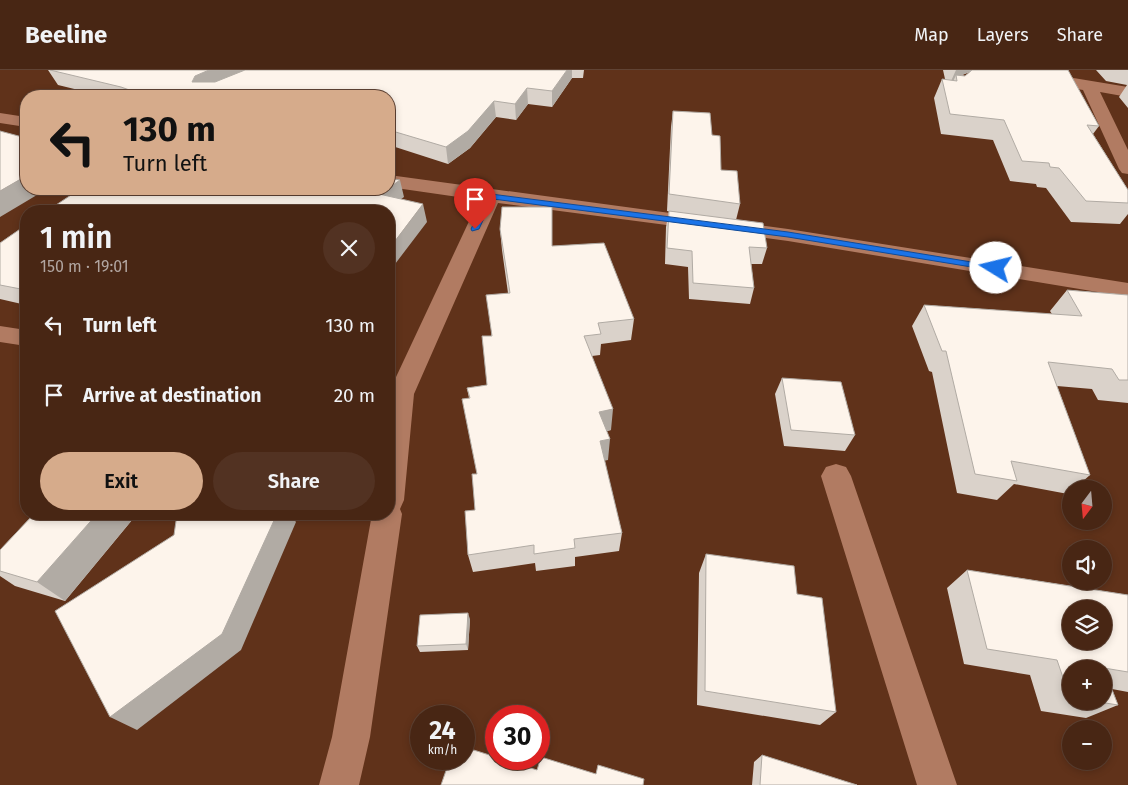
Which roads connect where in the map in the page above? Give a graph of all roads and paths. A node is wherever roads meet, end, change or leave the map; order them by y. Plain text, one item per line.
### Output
1 (1010, 70) edge
2 (1089, 86) junction
3 (1128, 92) edge
4 (0, 118) edge
5 (20, 121) edge
6 (1128, 169) edge
7 (395, 182) edge
8 (491, 196) junction
9 (1128, 290) edge
10 (0, 334) edge
11 (20, 337) edge
12 (395, 394) edge
13 (836, 476) dead end
14 (386, 520) edge
15 (339, 785) edge
16 (937, 785) edge

1 - 2 street
2 - 3 street
2 - 6 street
4 - 5 street
7 - 8 street
8 - 9 street
8 - 12 street
10 - 11 street
13 - 16 street
14 - 15 street

